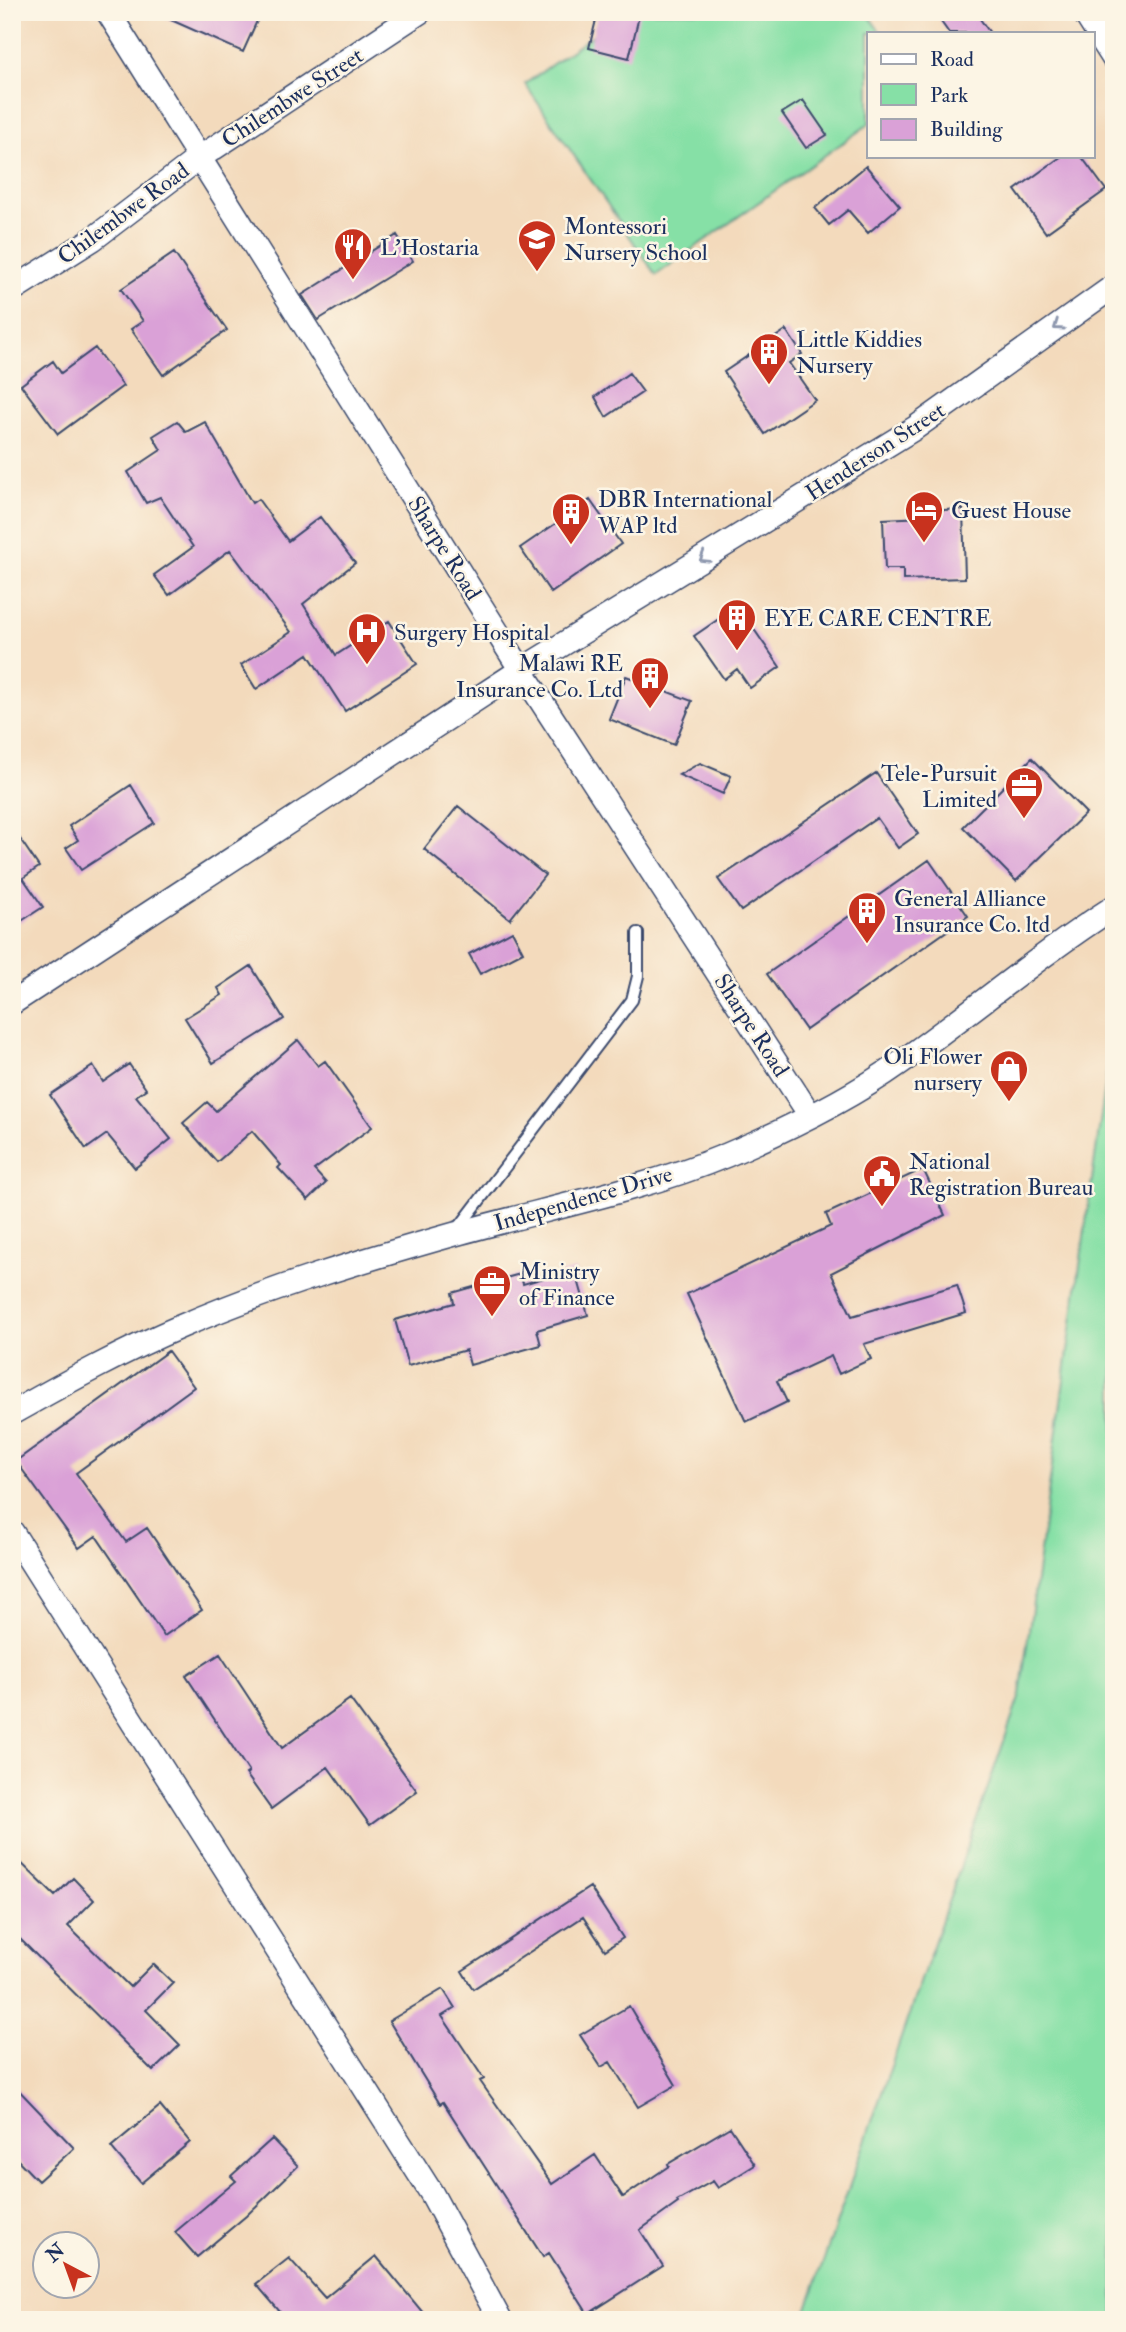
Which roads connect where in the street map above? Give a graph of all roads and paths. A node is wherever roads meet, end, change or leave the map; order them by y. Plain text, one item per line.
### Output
1 (108, 12) edge
2 (420, 12) edge
3 (1084, 12) edge
4 (1114, 59) edge
5 (199, 158) junction
6 (1114, 286) edge
7 (12, 290) edge
8 (522, 670) junction
9 (1114, 907) edge
10 (638, 933) dead end
11 (12, 1003) edge
12 (810, 1115) junction
13 (453, 1235) junction
14 (12, 1413) edge
15 (12, 1532) edge
16 (500, 2320) edge

1 - 5 street, Sharpe Road
2 - 5 street, Chilembwe Street
3 - 4 street
5 - 7 street, Chilembwe Road
5 - 8 street, Sharpe Road
6 -> 8 street, Henderson Street
8 - 11 street, Henderson Street
8 - 12 street, Sharpe Road
9 - 12 street, Independence Drive
10 - 13 lane
12 - 13 street, Independence Drive
13 - 14 street, Independence Drive
15 - 16 street

